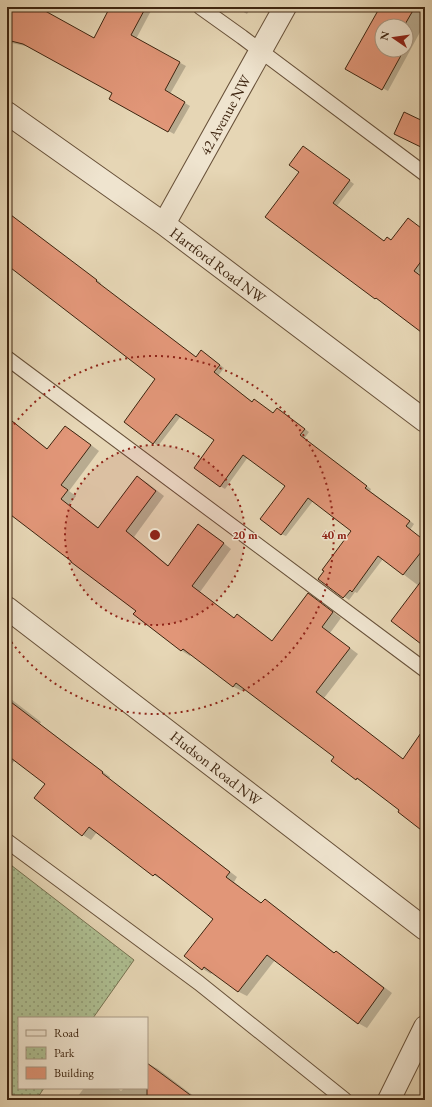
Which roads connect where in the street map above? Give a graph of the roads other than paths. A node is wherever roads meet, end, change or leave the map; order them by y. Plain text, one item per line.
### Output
1 (200, 7) edge
2 (285, 7) edge
3 (261, 51) junction
4 (7, 114) edge
5 (425, 174) edge
6 (164, 224) junction
7 (7, 358) edge
8 (425, 421) edge
9 (7, 608) edge
10 (425, 670) edge
11 (7, 841) edge
12 (425, 929) edge
13 (425, 1027) edge
14 (345, 1100) edge
15 (389, 1100) edge

1 - 3 lane
2 - 3 street, 42 Avenue NW
3 - 5 lane
3 - 6 street, 42 Avenue NW
4 - 6 street, Hartford Road NW
6 - 8 street, Hartford Road NW
7 - 10 lane
9 - 12 street, Hudson Road NW
11 - 14 lane
13 - 15 street

